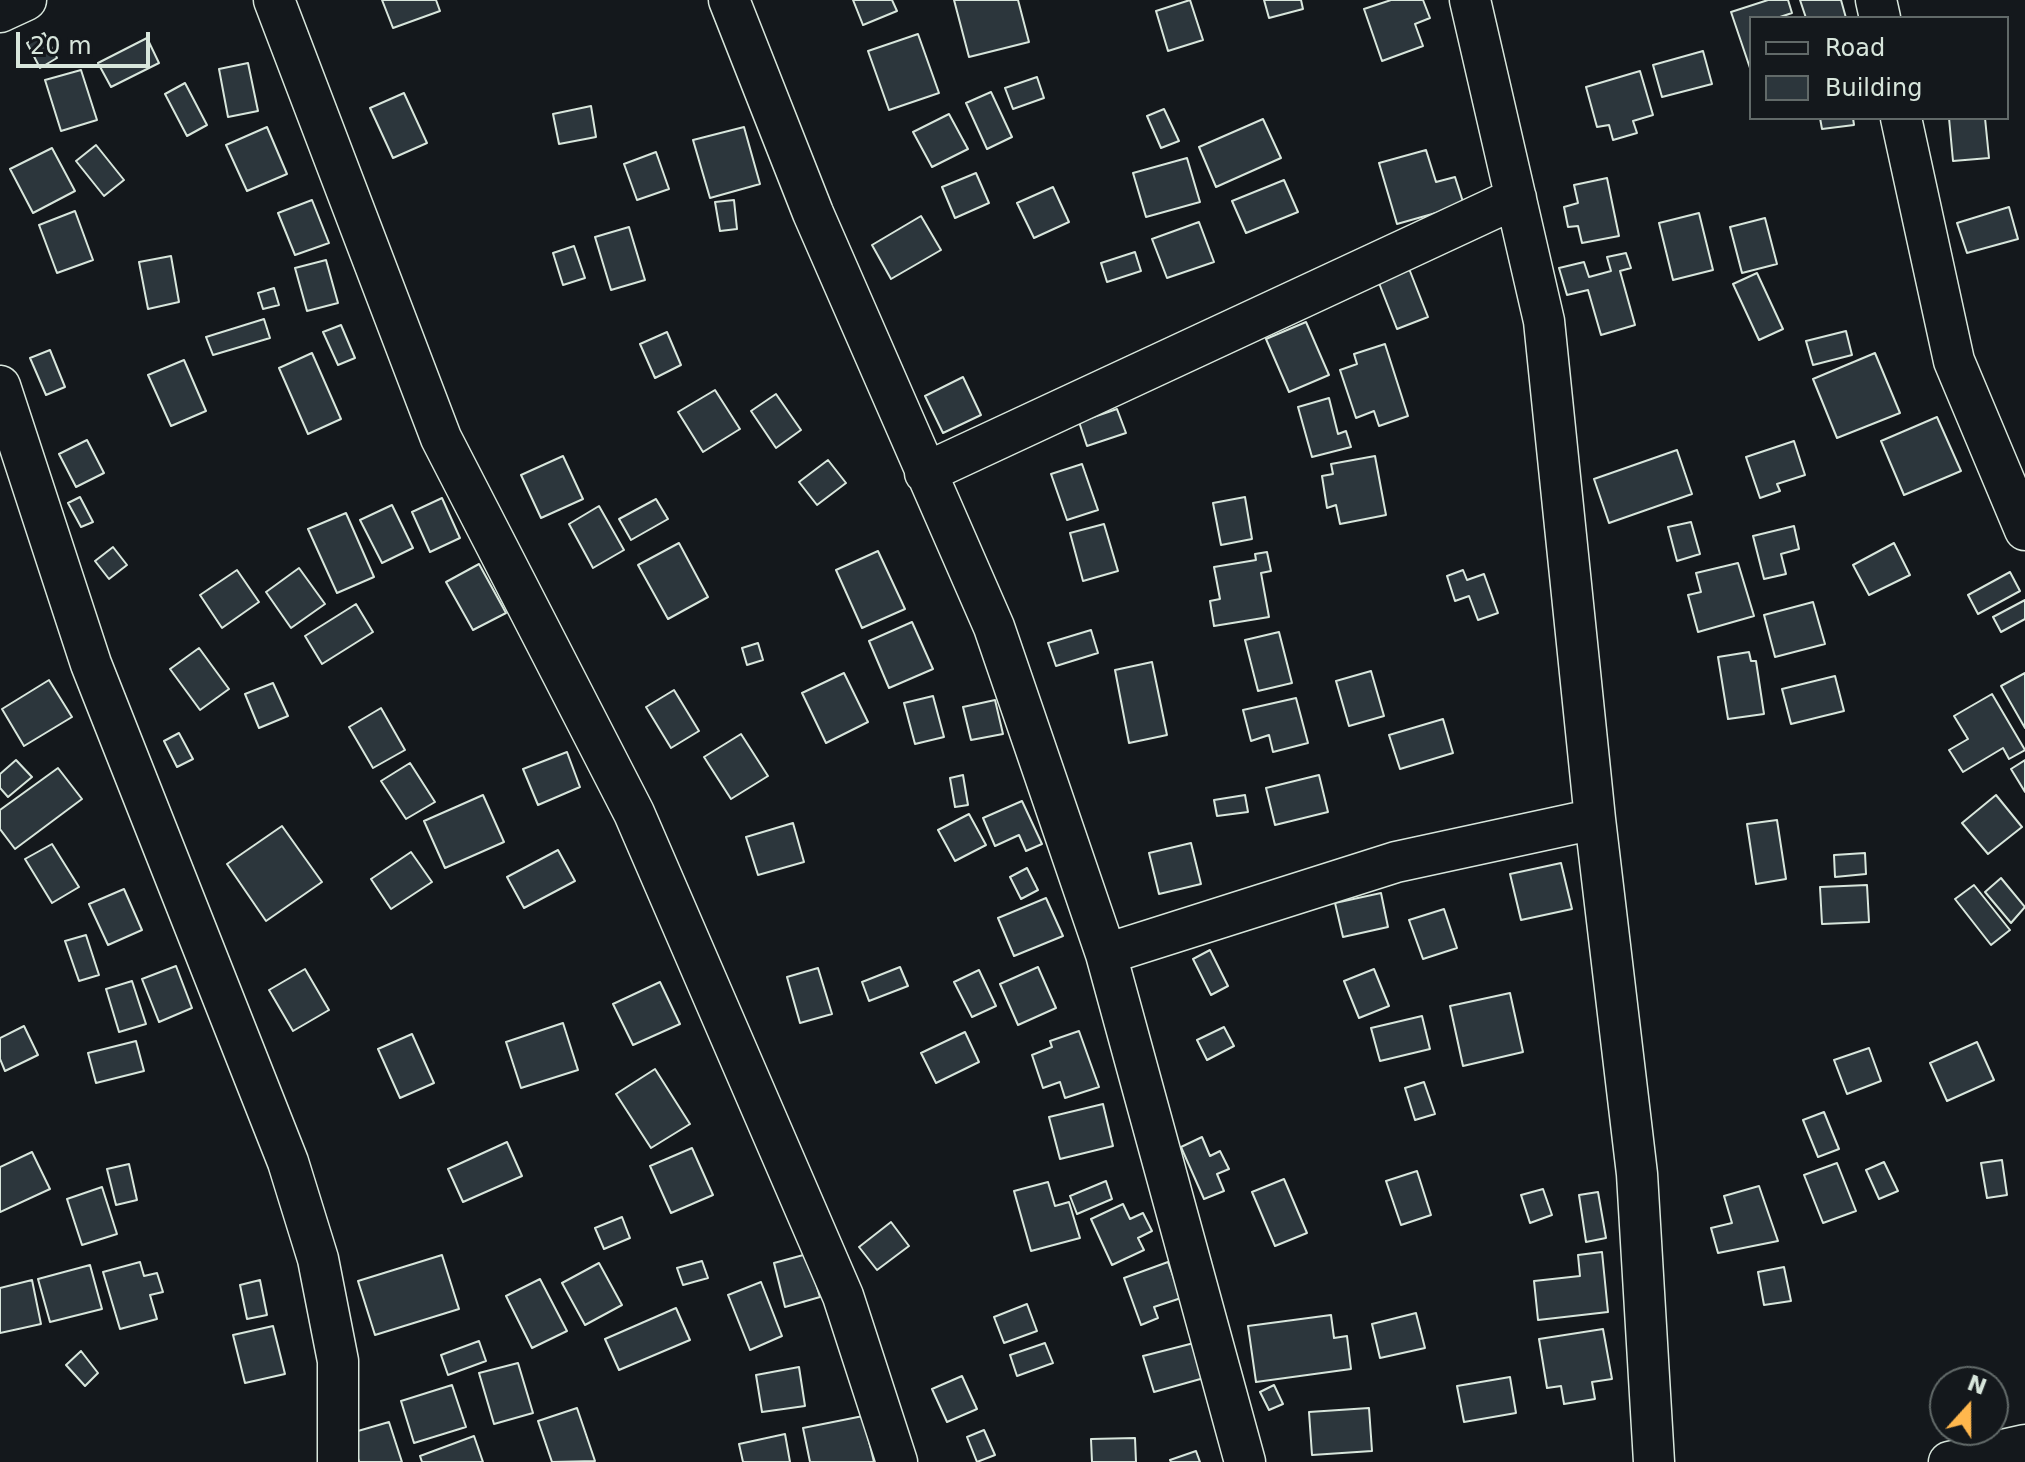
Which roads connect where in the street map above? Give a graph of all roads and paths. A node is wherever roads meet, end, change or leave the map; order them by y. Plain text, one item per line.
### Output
1 (26, 0) edge
2 (274, 0) edge
3 (729, 0) edge
4 (1470, 0) edge
5 (0, 12) edge
6 (1901, 120) edge
7 (1516, 198) junction
8 (0, 386) edge
9 (925, 473) junction
10 (2025, 530) edge
11 (1595, 819) junction
12 (1106, 954) junction
13 (2025, 1445) edge
14 (338, 1462) edge
15 (897, 1462) edge
16 (1245, 1462) edge
17 (1654, 1462) edge
18 (1949, 1462) edge

1 - 5 street
2 - 15 street
3 - 9 street
4 - 7 street
6 - 10 street
7 - 9 street
7 - 11 street
8 - 14 street
9 - 12 street
11 - 12 street
11 - 17 street
12 - 16 street
13 - 18 street

